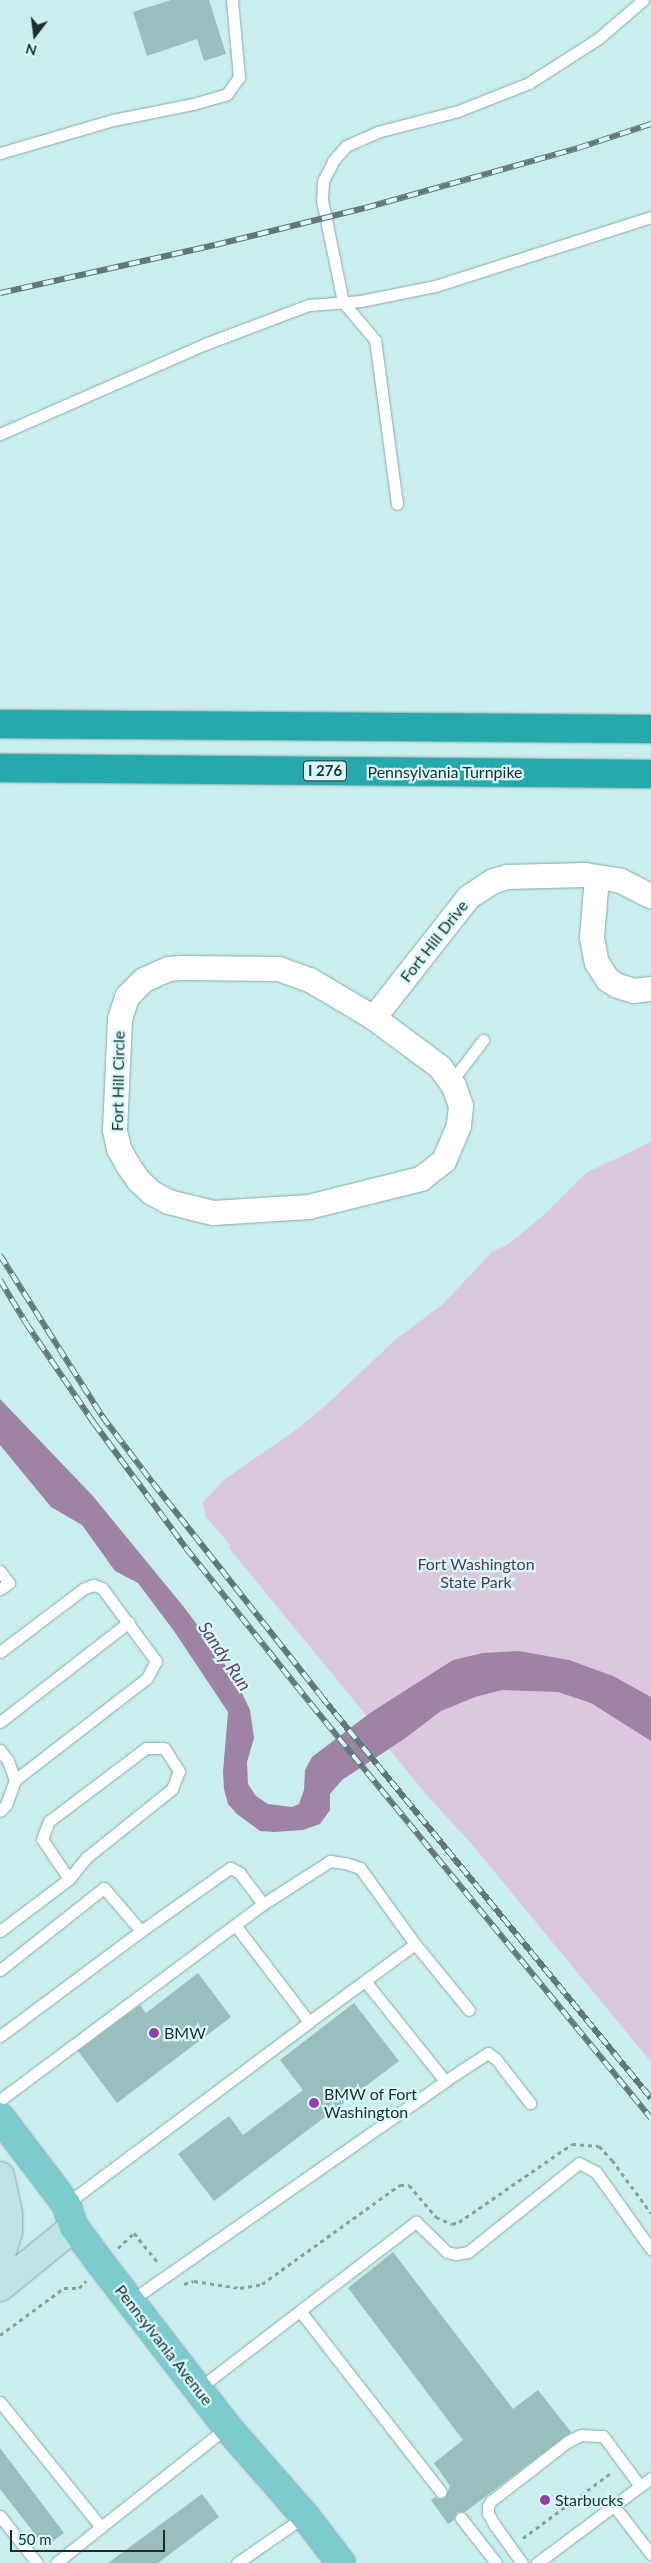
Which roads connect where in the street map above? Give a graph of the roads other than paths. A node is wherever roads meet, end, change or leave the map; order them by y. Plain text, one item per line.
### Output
1 (232, 0) edge
2 (643, 0) edge
3 (0, 153) edge
4 (651, 216) edge
5 (343, 302) junction
6 (0, 434) edge
7 (397, 504) dead end
8 (0, 724) edge
9 (651, 729) edge
10 (0, 768) edge
11 (651, 774) edge
12 (597, 877) junction
13 (651, 896) edge
14 (651, 989) edge
15 (374, 1018) junction
16 (483, 1040) dead end
17 (451, 1082) junction
18 (0, 1571) edge
19 (0, 1589) edge
20 (129, 1622) junction
21 (0, 1652) edge
22 (0, 1722) edge
23 (0, 1750) edge
24 (15, 1780) junction
25 (0, 1811) edge
26 (69, 1879) junction
27 (263, 1904) junction
28 (235, 1925) junction
29 (0, 1931) edge
30 (141, 1932) junction
31 (415, 1944) junction
32 (0, 1970) edge
33 (365, 1981) junction
34 (469, 2010) dead end
35 (309, 2022) junction
36 (0, 2036) edge
37 (445, 2081) junction
38 (0, 2100) edge
39 (530, 2103) dead end
40 (0, 2118) edge
41 (0, 2176) edge
42 (70, 2216) junction
43 (651, 2249) edge
44 (0, 2258) edge
45 (0, 2287) edge
46 (130, 2301) junction
47 (300, 2311) junction
48 (198, 2389) junction
49 (0, 2402) edge
50 (227, 2427) junction
51 (651, 2478) edge
52 (640, 2486) junction
53 (441, 2492) dead end
54 (614, 2506) junction
55 (0, 2516) edge
56 (305, 2516) junction
57 (461, 2518) dead end
58 (101, 2527) junction
59 (651, 2554) edge
60 (37, 2563) edge
61 (56, 2563) edge
62 (237, 2563) edge
63 (341, 2563) edge
64 (496, 2563) edge
65 (522, 2563) edge
66 (537, 2563) edge

1 - 3 lane
2 - 5 lane
4 - 5 lane
5 - 6 lane
5 - 7 lane
8 - 9 highway
10 - 11 highway, Pennsylvania Turnpike / I 276
12 - 13 street, Fort Hill Drive
12 - 14 street
12 - 15 street, Fort Hill Drive
15 - 17 street, Fort Hill Circle
15 - 17 street, Fort Hill Circle
16 - 17 lane
18 - 19 lane
20 - 21 lane
20 - 22 lane
20 - 24 lane
23 - 24 lane
24 - 25 lane
26 - 26 lane
26 - 29 lane
27 - 28 lane
27 - 30 lane
27 - 31 lane
28 - 35 lane
28 - 38 lane
30 - 32 lane
30 - 36 lane
31 - 33 lane
31 - 34 lane
33 - 35 lane
33 - 37 lane
35 - 42 lane
37 - 39 lane
37 - 46 lane
40 - 42 main road, Pennsylvania Avenue
41 - 44 street
42 - 45 street
42 - 46 main road, Pennsylvania Avenue
43 - 47 lane
46 - 48 main road, Pennsylvania Avenue
47 - 48 lane
47 - 53 lane
48 - 50 main road, Pennsylvania Avenue
49 - 58 lane
50 - 56 main road, Pennsylvania Avenue
50 - 58 lane
51 - 52 lane
52 - 54 lane
52 - 65 lane
54 - 59 lane
54 - 66 lane
55 - 60 lane
56 - 62 lane
56 - 63 main road, Pennsylvania Avenue
57 - 64 lane
58 - 61 lane

